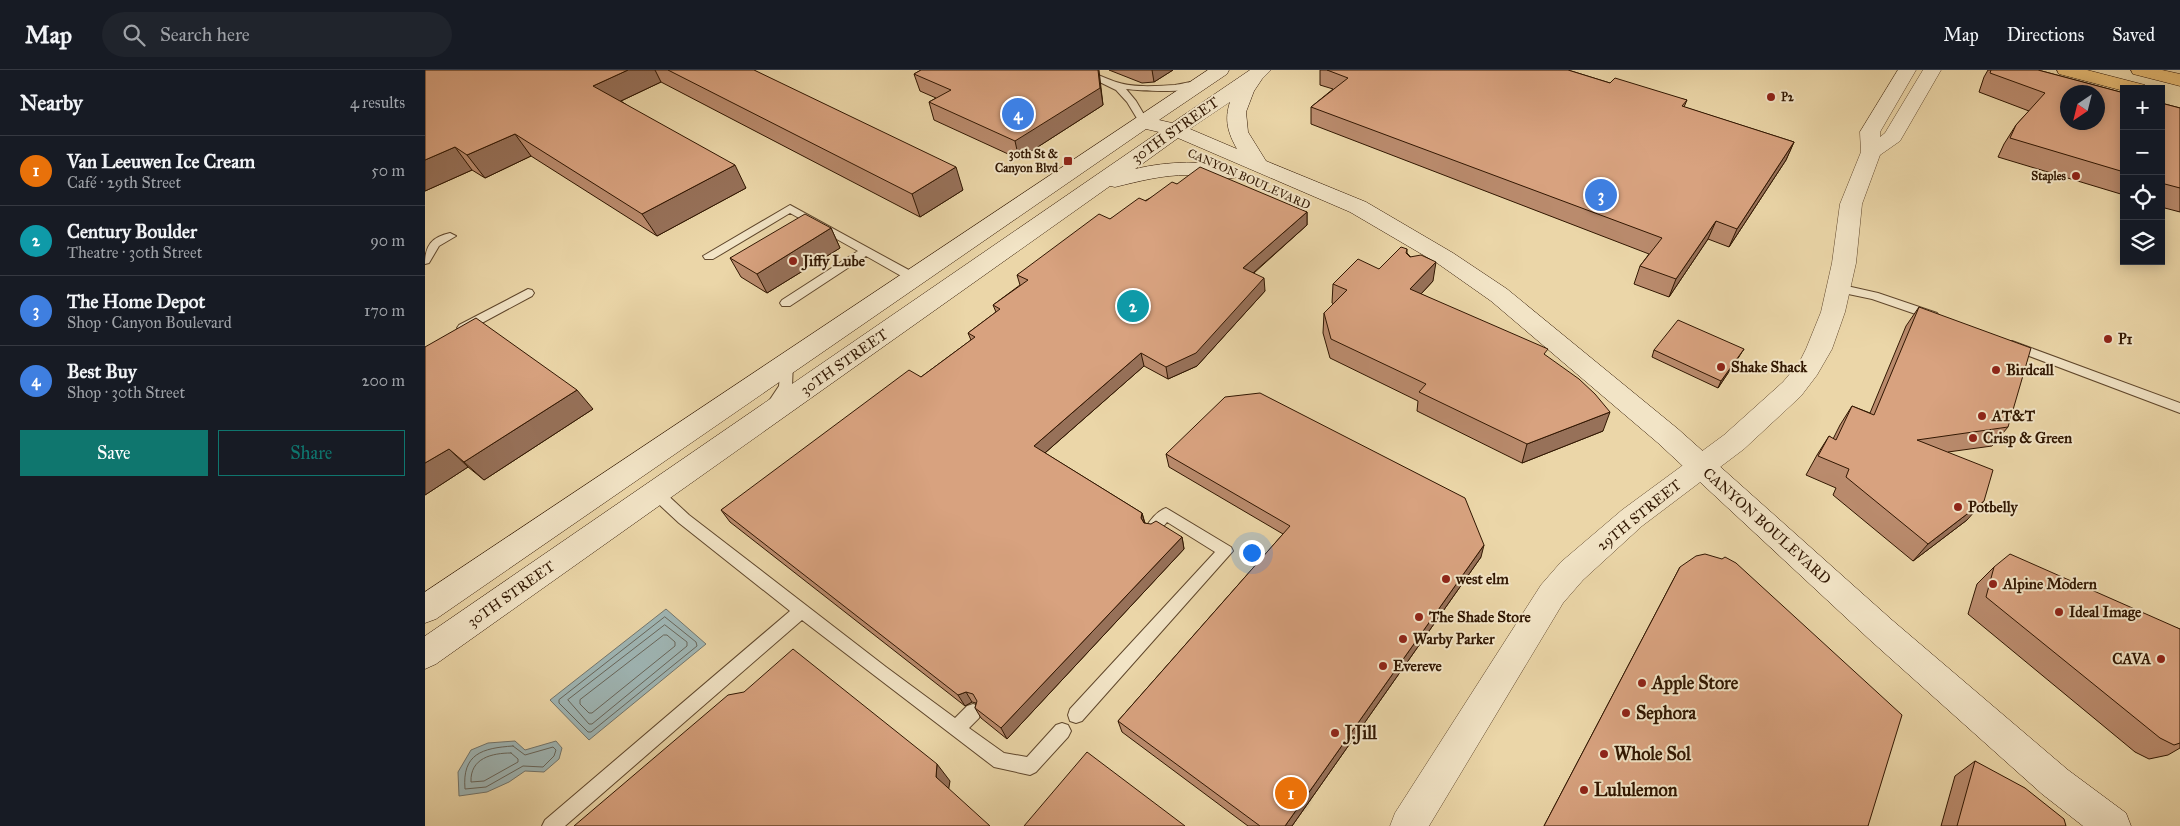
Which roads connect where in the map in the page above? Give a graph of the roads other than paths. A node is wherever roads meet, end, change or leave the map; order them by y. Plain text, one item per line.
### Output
1 (1080, 70) edge
2 (1220, 70) edge
3 (1907, 70) edge
4 (1932, 70) edge
5 (2066, 70) edge
6 (2141, 70) edge
7 (1259, 72) edge
8 (2180, 80) edge
9 (1200, 84) junction
10 (1117, 85) junction
11 (2123, 85) edge
12 (1160, 131) junction
13 (1871, 152) junction
14 (1258, 164) junction
15 (1231, 172) junction
16 (1088, 192) junction
17 (450, 236) dead end
18 (1423, 249) junction
19 (866, 251) junction
20 (709, 256) dead end
21 (425, 260) edge
22 (914, 278) junction
23 (1838, 288) junction
24 (528, 293) dead end
25 (786, 303) dead end
26 (1946, 321) edge
27 (451, 335) edge
28 (1998, 340) edge
29 (787, 362) junction
30 (2180, 408) edge
31 (766, 416) junction
32 (1701, 466) junction
33 (656, 493) junction
34 (1152, 529) edge
35 (425, 610) edge
36 (803, 611) junction
37 (425, 654) edge
38 (973, 712) dead end
39 (1076, 715) dead end
40 (957, 728) junction
41 (1062, 731) dead end
42 (551, 826) edge
43 (1408, 826) edge
44 (2113, 826) edge

1 - 10 lane
2 - 9 street, 30TH STREET
3 - 13 street, 29TH STREET
4 - 13 street
5 - 11 main road
6 - 8 main road
7 - 12 street, 30TH STREET
7 - 14 street
9 - 10 lane
9 - 12 street, 30TH STREET
10 - 12 lane
12 - 14 street, CANYON BOULEVARD
12 - 15 street, CANYON BOULEVARD
12 - 16 street, 30TH STREET
12 - 22 street, 30TH STREET
13 - 23 street, 29TH STREET
14 - 18 street, CANYON BOULEVARD
15 - 16 street
15 - 18 street, CANYON BOULEVARD
16 - 31 street, 30TH STREET
17 - 21 lane
18 - 32 street, CANYON BOULEVARD
19 - 20 lane
19 - 22 lane
19 - 25 lane
22 - 29 street, 30TH STREET
23 - 26 lane
23 - 32 street, 29TH STREET
24 - 27 lane
28 - 30 lane
29 - 31 lane
29 - 35 street, 30TH STREET
31 - 33 street, 30TH STREET
32 - 43 street, 29TH STREET
32 - 44 street, CANYON BOULEVARD
33 - 36 lane
33 - 37 street, 30TH STREET
34 - 39 lane
36 - 40 lane
36 - 42 lane
38 - 40 lane
40 - 41 lane

